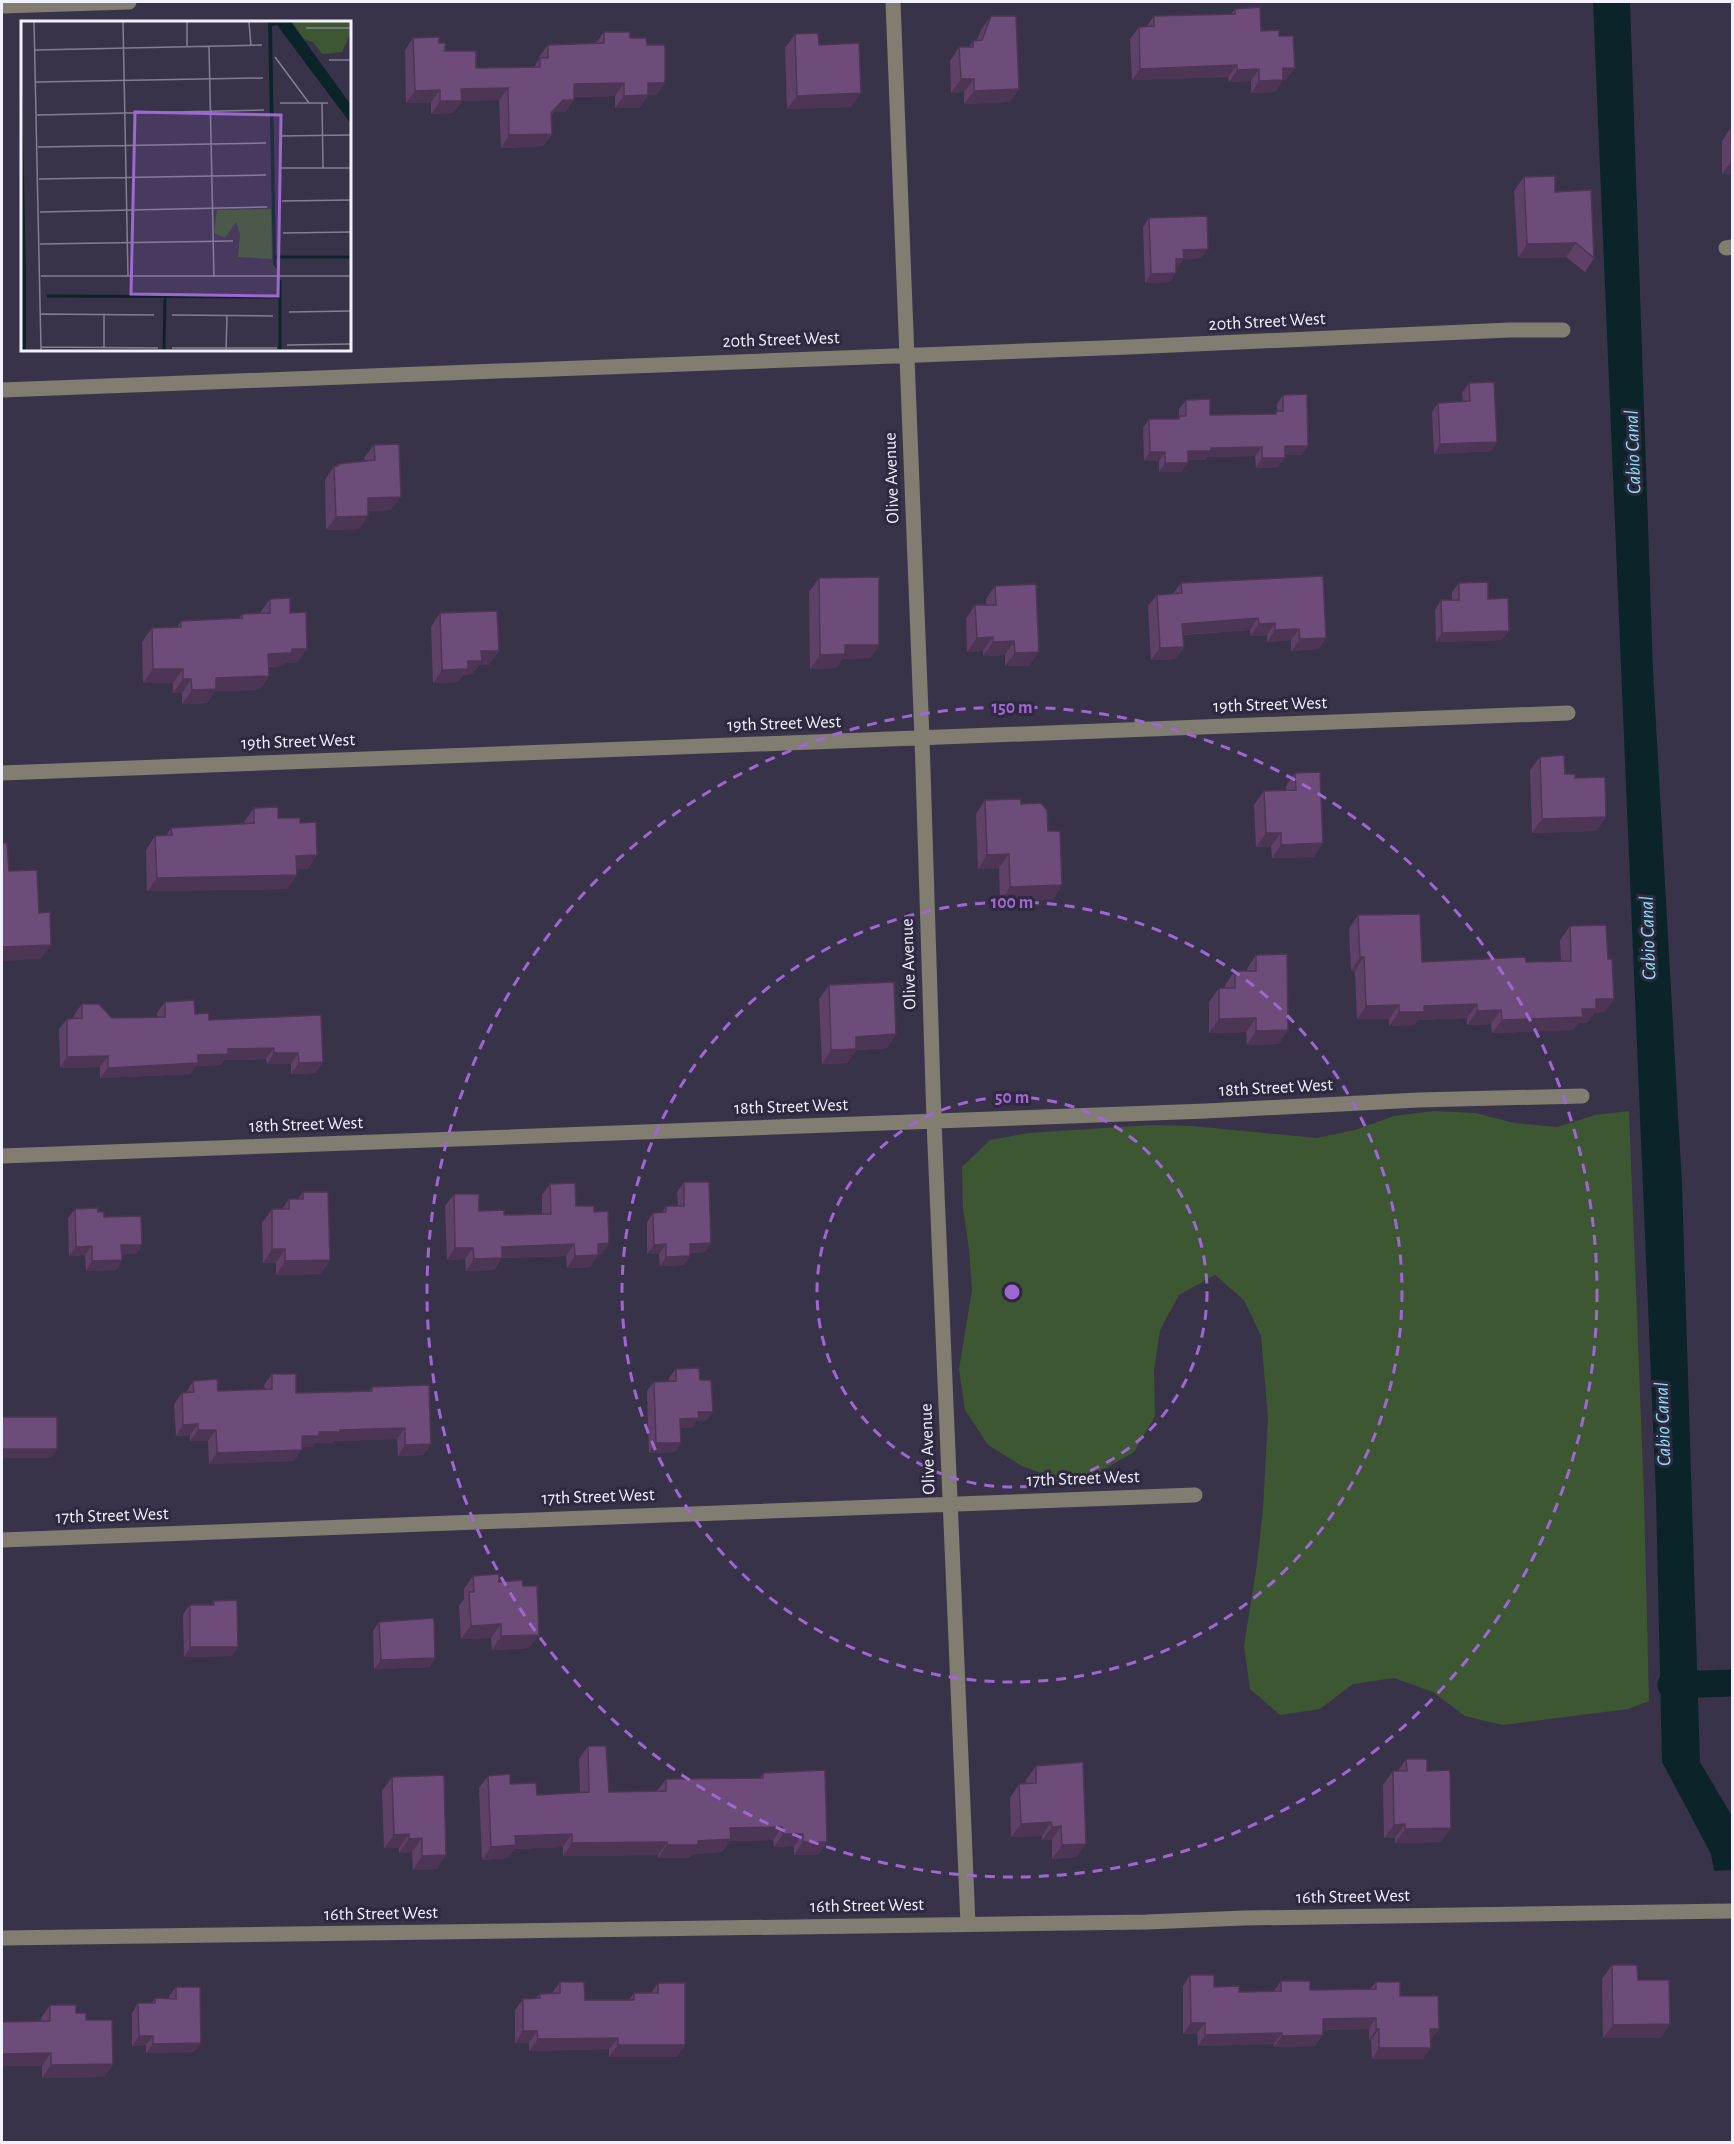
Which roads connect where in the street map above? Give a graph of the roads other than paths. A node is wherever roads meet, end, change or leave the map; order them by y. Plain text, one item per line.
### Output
1 (129, 2) edge
2 (893, 2) edge
3 (2, 6) edge
4 (1563, 330) dead end
5 (906, 355) junction
6 (2, 390) edge
7 (1568, 713) dead end
8 (922, 738) junction
9 (2, 773) edge
10 (1582, 1096) dead end
11 (934, 1121) junction
12 (2, 1156) edge
13 (1195, 1495) dead end
14 (949, 1504) junction
15 (2, 1540) edge
16 (1732, 1911) edge
17 (968, 1924) junction
18 (2, 1938) edge

1 - 3 street
2 - 5 street, Olive Avenue
4 - 5 street, 20th Street West
5 - 6 street, 20th Street West
5 - 8 street, Olive Avenue
7 - 8 street, 19th Street West
8 - 9 street, 19th Street West
8 - 11 street, Olive Avenue
10 - 11 street, 18th Street West
11 - 12 street, 18th Street West
11 - 14 street, Olive Avenue
13 - 14 street, 17th Street West
14 - 15 street, 17th Street West
14 - 17 street, Olive Avenue
16 - 17 street, 16th Street West
17 - 18 street, 16th Street West

